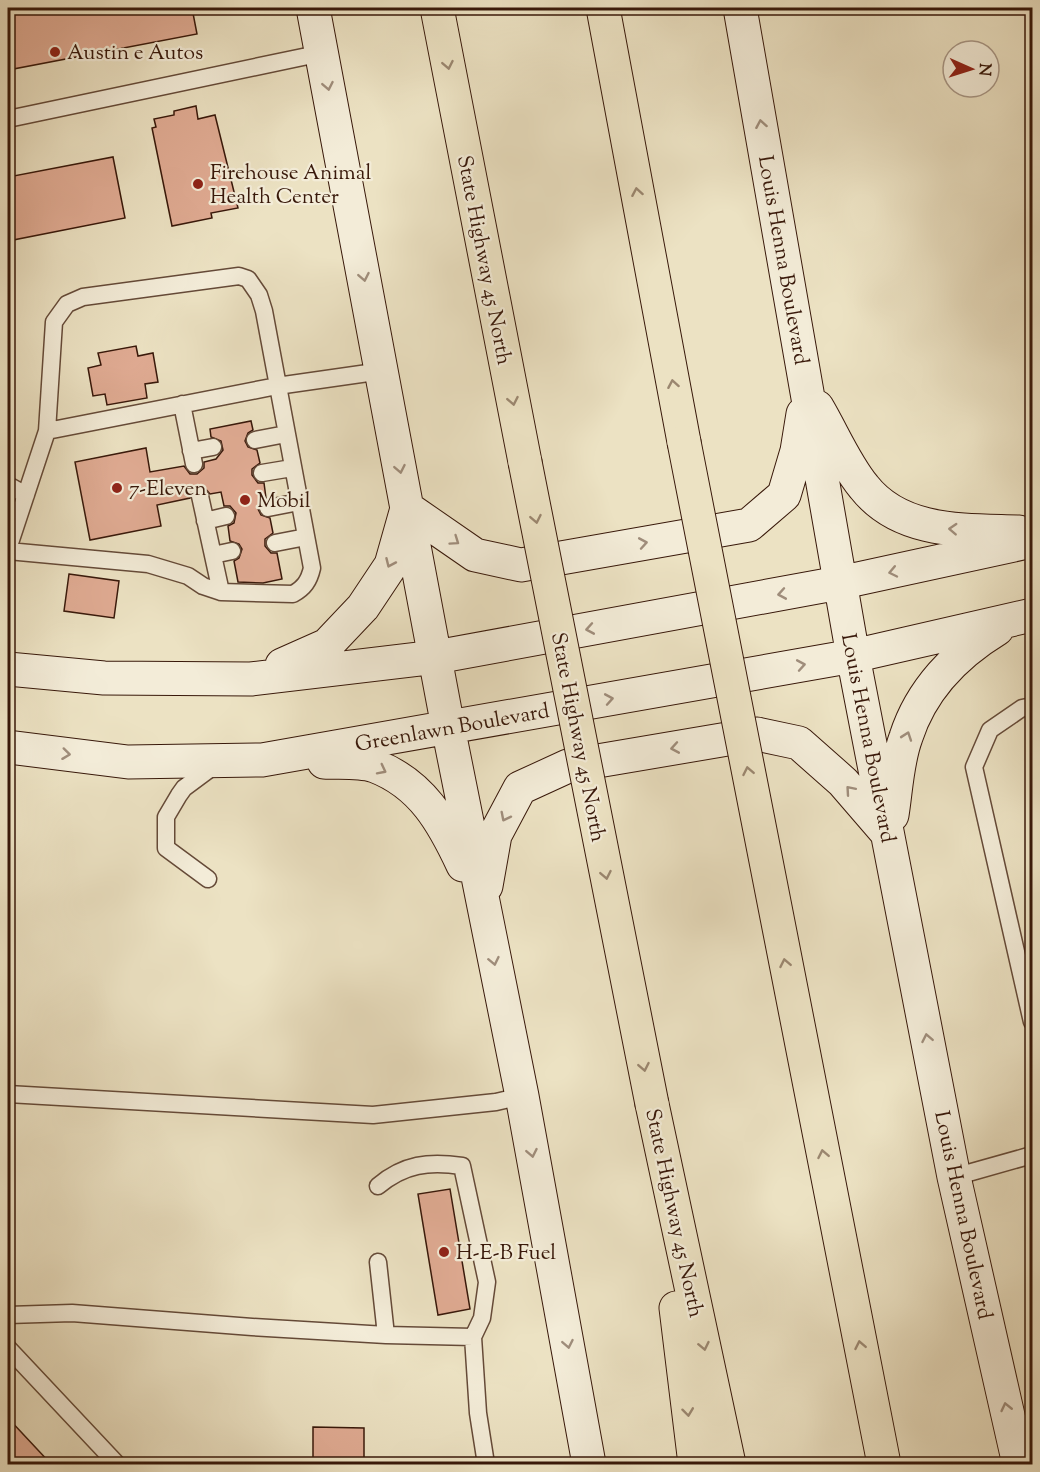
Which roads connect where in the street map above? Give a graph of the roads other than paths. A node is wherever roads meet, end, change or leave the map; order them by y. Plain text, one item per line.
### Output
1 (313, 8) edge
2 (436, 8) edge
3 (603, 8) edge
4 (740, 8) edge
5 (322, 53) junction
6 (8, 119) edge
7 (382, 371) junction
8 (277, 386) junction
9 (807, 388) junction
10 (182, 404) junction
11 (47, 430) junction
12 (286, 434) junction
13 (255, 440) dead end
14 (213, 447) dead end
15 (292, 468) junction
16 (261, 473) dead end
17 (8, 486) edge
18 (26, 495) junction
19 (200, 496) dead end
20 (299, 502) junction
21 (268, 508) dead end
22 (407, 508) junction
23 (226, 516) dead end
24 (205, 521) junction
25 (1032, 533) edge
26 (306, 537) junction
27 (1032, 542) edge
28 (275, 543) dead end
29 (8, 550) edge
30 (232, 551) dead end
31 (213, 555) junction
32 (840, 583) junction
33 (221, 592) junction
34 (1021, 618) edge
35 (853, 656) junction
36 (436, 657) junction
37 (8, 669) edge
38 (251, 679) junction
39 (1032, 706) edge
40 (448, 728) junction
41 (8, 747) edge
42 (221, 760) junction
43 (262, 760) junction
44 (888, 834) junction
45 (208, 879) dead end
46 (482, 904) junction
47 (1032, 1022) edge
48 (8, 1095) edge
49 (522, 1096) junction
50 (652, 1104) junction
51 (1032, 1155) edge
52 (954, 1177) junction
53 (378, 1186) dead end
54 (378, 1262) dead end
55 (8, 1315) edge
56 (386, 1335) junction
57 (473, 1337) junction
58 (8, 1348) edge
59 (869, 1389) junction
60 (117, 1464) edge
61 (486, 1464) edge
62 (589, 1464) edge
63 (695, 1464) edge
64 (729, 1464) edge
65 (884, 1464) edge
66 (890, 1464) edge
67 (1019, 1464) edge

1 - 5 main road
2 -> 50 highway, State Highway 45 North, bridge
59 -> 3 highway, bridge
9 -> 4 main road, Louis Henna Boulevard
5 - 6 lane
5 -> 7 main road
7 - 8 lane
7 -> 22 main road
8 - 10 lane
8 - 11 lane
8 - 12 lane
22 -> 9 main road
25 -> 9 main road
9 - 32 main road, Louis Henna Boulevard
10 - 11 lane
10 - 14 lane
11 - 18 lane
12 - 13 lane
12 - 15 lane
15 - 16 lane
15 - 20 lane
17 - 18 lane
18 - 29 lane
19 - 24 lane
20 - 21 lane
20 - 26 lane
22 - 36 main road
22 -> 38 main road
23 - 24 lane
24 - 31 lane
26 - 28 lane
26 - 33 lane
27 -> 32 main road
29 - 33 lane
30 - 31 lane
31 - 33 lane
32 - 35 main road, Louis Henna Boulevard
32 -> 36 main road
34 - 35 main road, Greenlawn Boulevard
44 -> 34 main road
40 -> 35 main road, Greenlawn Boulevard
35 - 44 main road, Louis Henna Boulevard
36 - 38 main road
36 - 40 main road
37 - 38 main road
39 - 47 lane
40 - 43 main road, Greenlawn Boulevard
40 - 46 main road
41 -> 42 main road, Greenlawn Boulevard
42 - 43 main road, Greenlawn Boulevard
42 - 45 lane
43 -> 46 main road
44 -> 46 main road
52 -> 44 main road, Louis Henna Boulevard
46 -> 49 main road
48 - 49 lane
49 -> 62 main road
50 -> 63 highway
50 -> 64 highway, State Highway 45 North
51 - 52 lane
67 -> 52 main road, Louis Henna Boulevard
53 - 57 lane
54 - 56 lane
55 - 56 lane
56 - 57 lane
57 - 61 lane
58 - 60 lane
59 - 65 highway, bridge
59 - 66 highway, bridge

